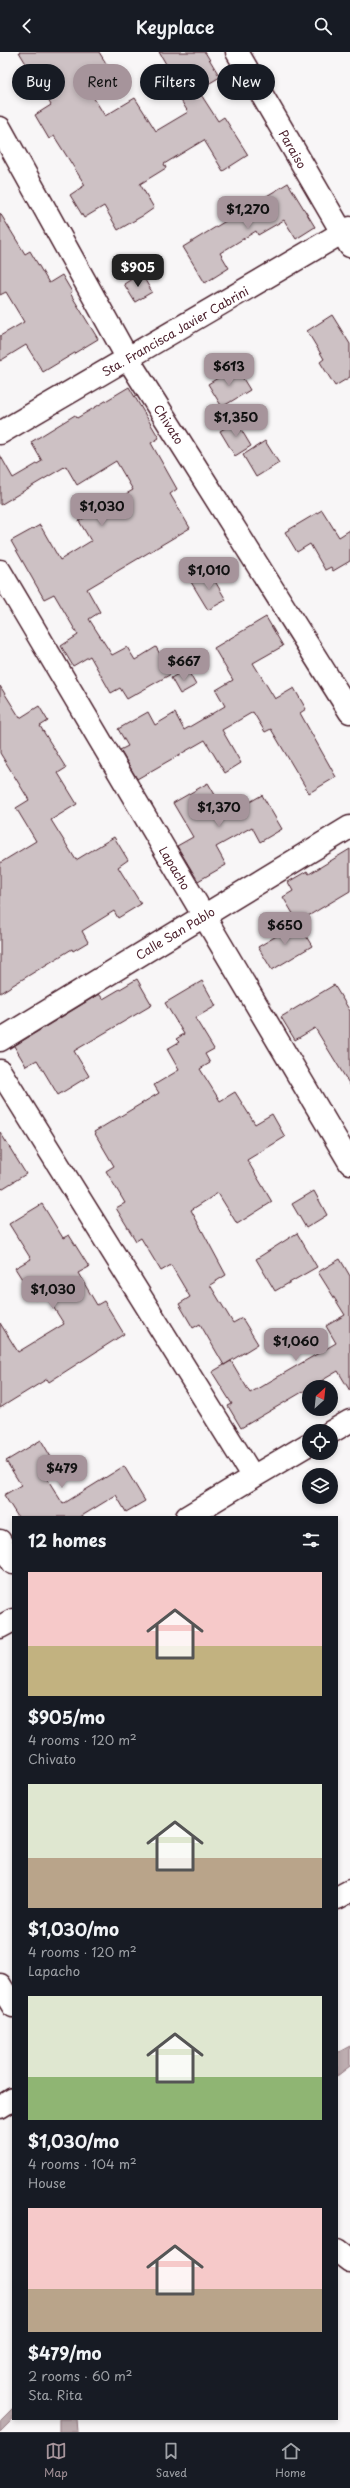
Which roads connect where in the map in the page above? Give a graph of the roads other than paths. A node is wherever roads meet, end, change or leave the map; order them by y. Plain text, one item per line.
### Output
1 (237, 52) edge
2 (0, 128) edge
3 (347, 236) edge
4 (128, 359) junction
5 (0, 433) edge
6 (0, 571) edge
7 (350, 712) edge
8 (350, 827) edge
9 (204, 916) junction
10 (0, 1040) edge
11 (0, 1072) edge
12 (350, 1164) edge
13 (350, 1421) edge
14 (338, 1428) edge
15 (302, 1448) edge
16 (253, 1478) junction
17 (189, 1516) edge
18 (0, 1541) edge
19 (12, 1561) edge
20 (12, 1621) edge
21 (0, 1627) edge
22 (350, 1891) edge
23 (338, 1897) edge
24 (0, 1985) edge
25 (12, 2004) edge
26 (12, 2100) edge
27 (0, 2107) edge
28 (338, 2252) edge
29 (350, 2261) edge

1 - 3 street, Paraiso
2 - 4 street, Chivato
3 - 4 street, Sta. Francisca Javier Cabrini
4 - 5 street, Sta. Francisca Javier Cabrini
4 - 7 street, Chivato
6 - 9 street, Lapacho
8 - 9 street, Calle San Pablo
9 - 10 street, Calle San Pablo
9 - 12 street, Lapacho
11 - 16 street
13 - 14 street
15 - 16 street
16 - 17 street
18 - 19 street
20 - 21 street
22 - 23 street
24 - 25 street
26 - 27 street
28 - 29 street

